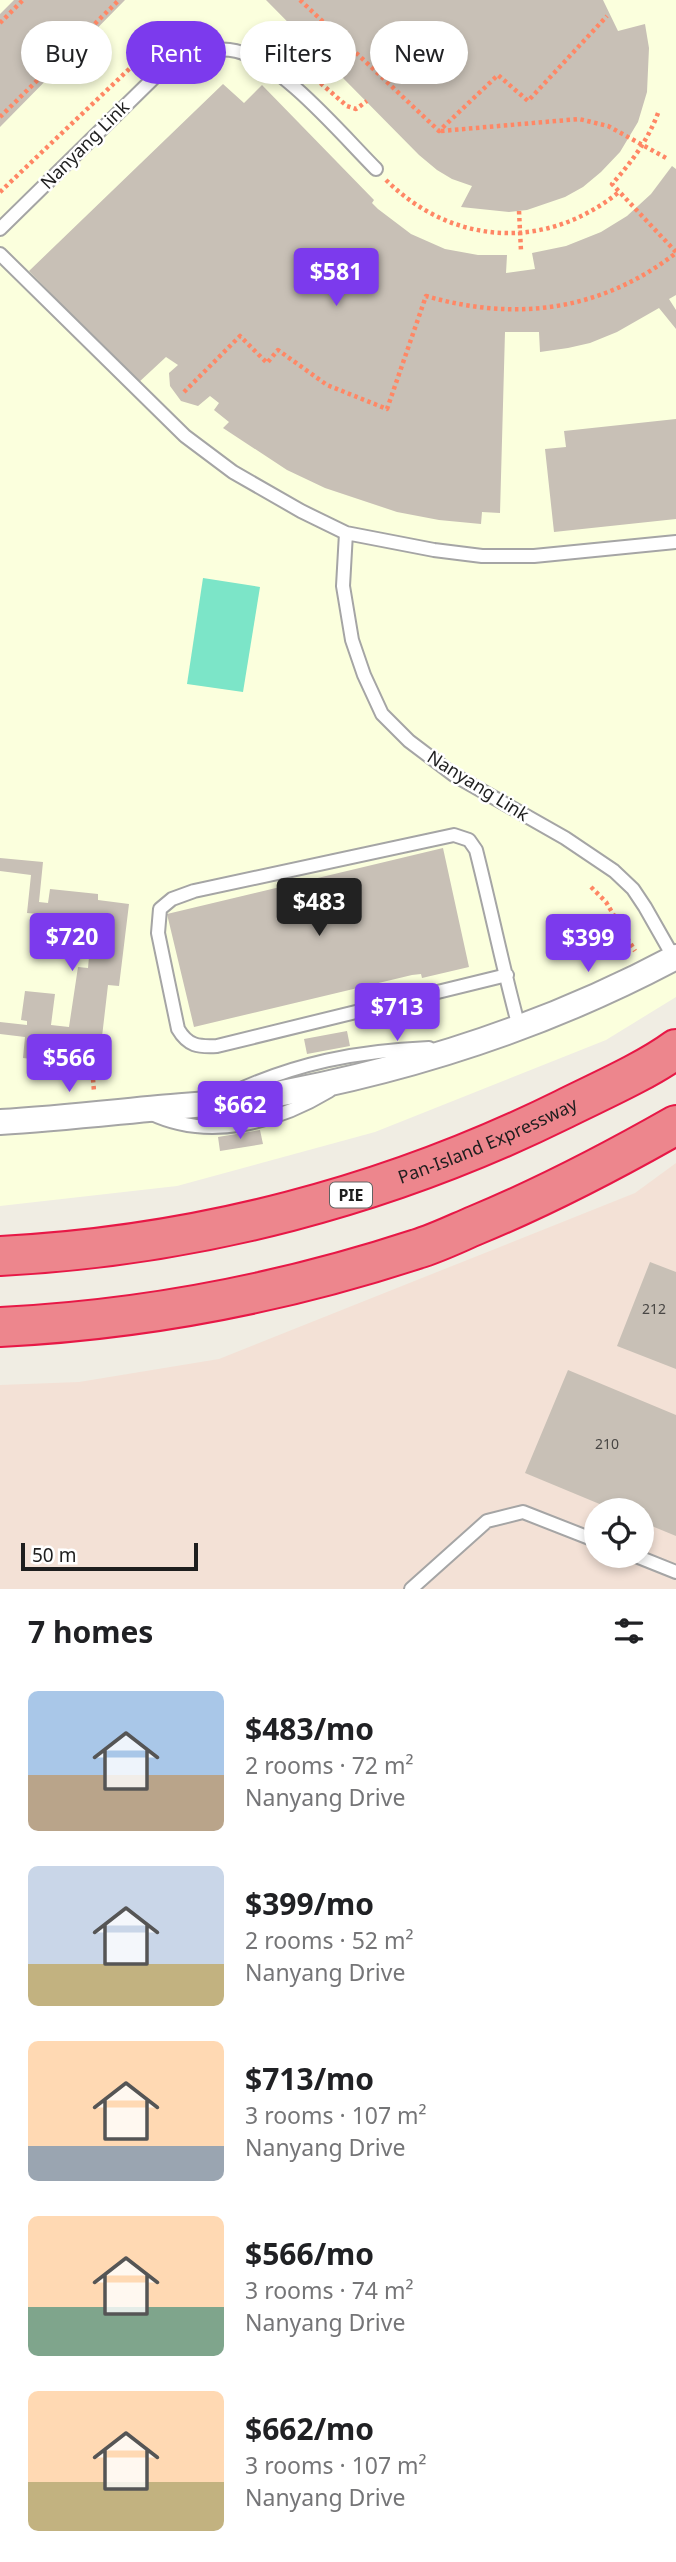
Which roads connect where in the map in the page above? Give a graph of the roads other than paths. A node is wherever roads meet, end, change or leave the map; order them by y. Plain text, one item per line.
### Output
1 (376, 169) road end
2 (0, 229) edge
3 (0, 254) edge
4 (346, 533) junction
5 (676, 542) edge
6 (675, 957) edge
7 (506, 975) junction
8 (519, 1027) junction
9 (459, 1048) junction
10 (676, 1049) edge
11 (347, 1080) junction
12 (211, 1103) junction
13 (142, 1110) junction
14 (0, 1122) edge
15 (676, 1125) edge
16 (0, 1256) edge
17 (0, 1327) edge
18 (584, 1536) edge
19 (654, 1563) edge
20 (676, 1572) edge
21 (411, 1589) edge

1 - 2 lane, Nanyang Link
3 - 4 lane
4 - 5 lane
4 - 6 lane, Nanyang Link
6 - 8 street
7 - 7 lane
7 - 8 lane
8 - 9 street
9 - 11 street
9 - 12 lane
10 - 16 highway, Pan-Island Expressway / PIE
11 - 12 street
11 - 13 lane
12 - 13 street
13 - 14 street
15 - 17 highway
18 - 21 lane
19 - 20 lane

